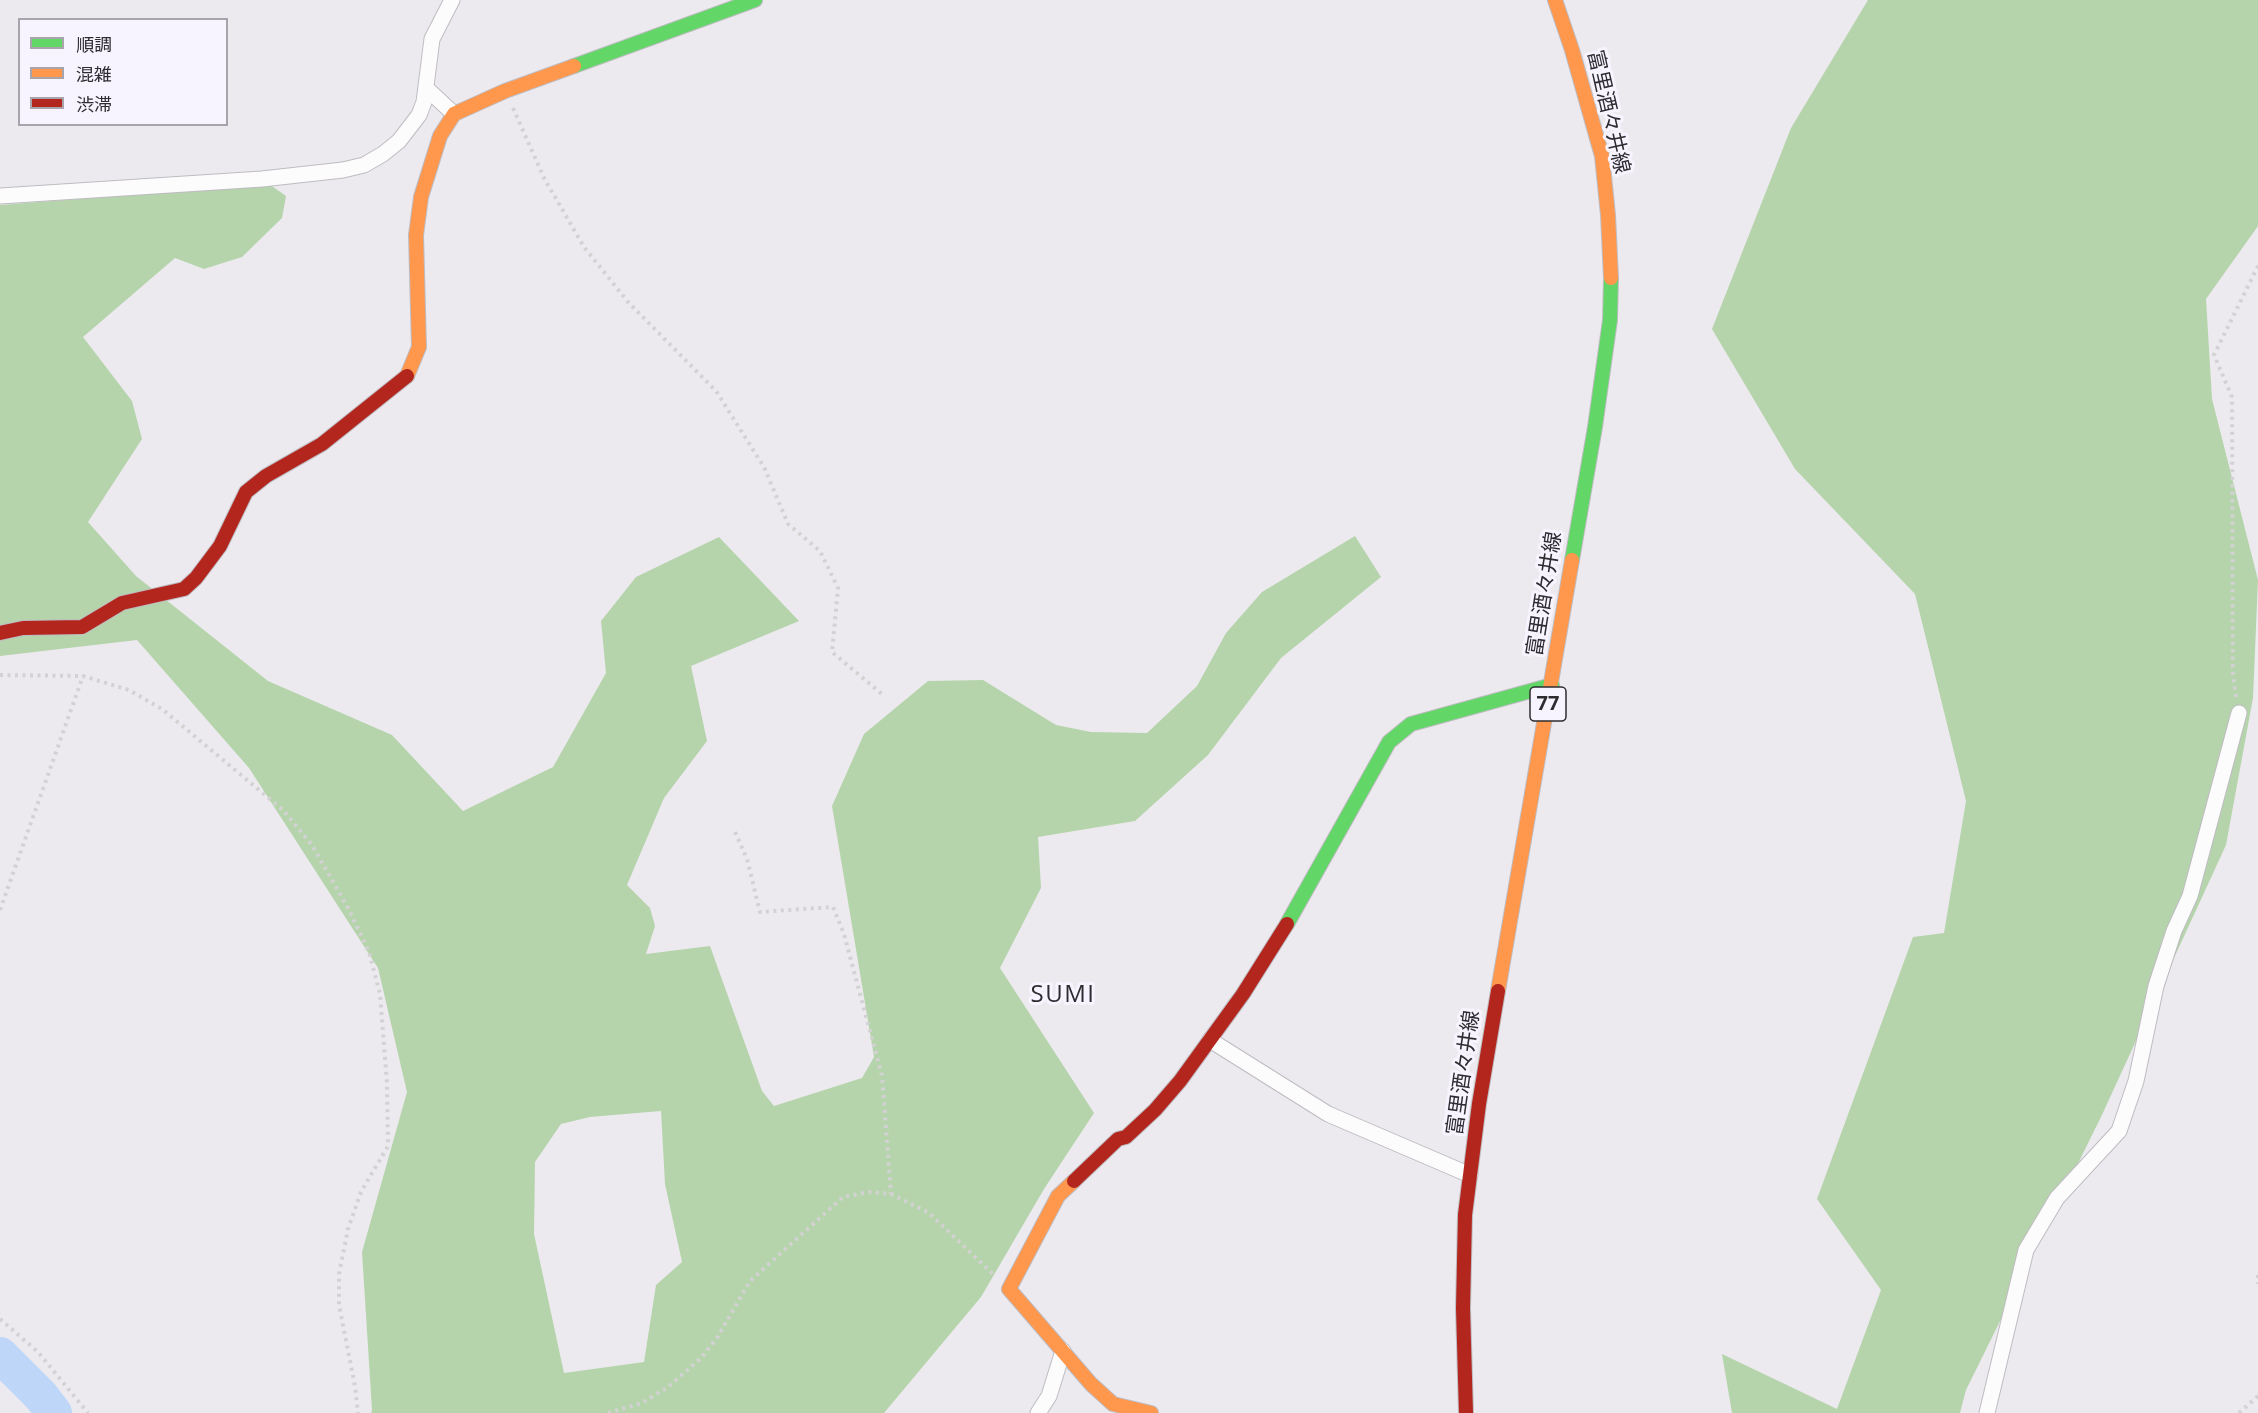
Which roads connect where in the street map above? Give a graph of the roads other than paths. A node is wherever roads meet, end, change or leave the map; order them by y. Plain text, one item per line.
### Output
1 (452, 0) edge
2 (755, 0) edge
3 (1555, 0) edge
4 (426, 88) junction
5 (454, 114) junction
6 (0, 196) edge
7 (0, 633) edge
8 (1552, 685) junction
9 (2239, 714) road end
10 (1210, 1040) junction
11 (1470, 1175) junction
12 (1063, 1351) junction
13 (1038, 1413) edge
14 (1151, 1413) edge
15 (1466, 1413) edge
16 (1987, 1413) edge

1 - 4 street
2 - 5 street
3 - 8 street, 富里酒々井線 / 77
4 - 5 street
4 - 6 street
5 - 7 street
8 - 10 street
8 - 11 street, 富里酒々井線 / 77
9 - 16 street
10 - 11 street
10 - 12 street
11 - 15 street, 富里酒々井線 / 77
12 - 13 street
12 - 14 street

